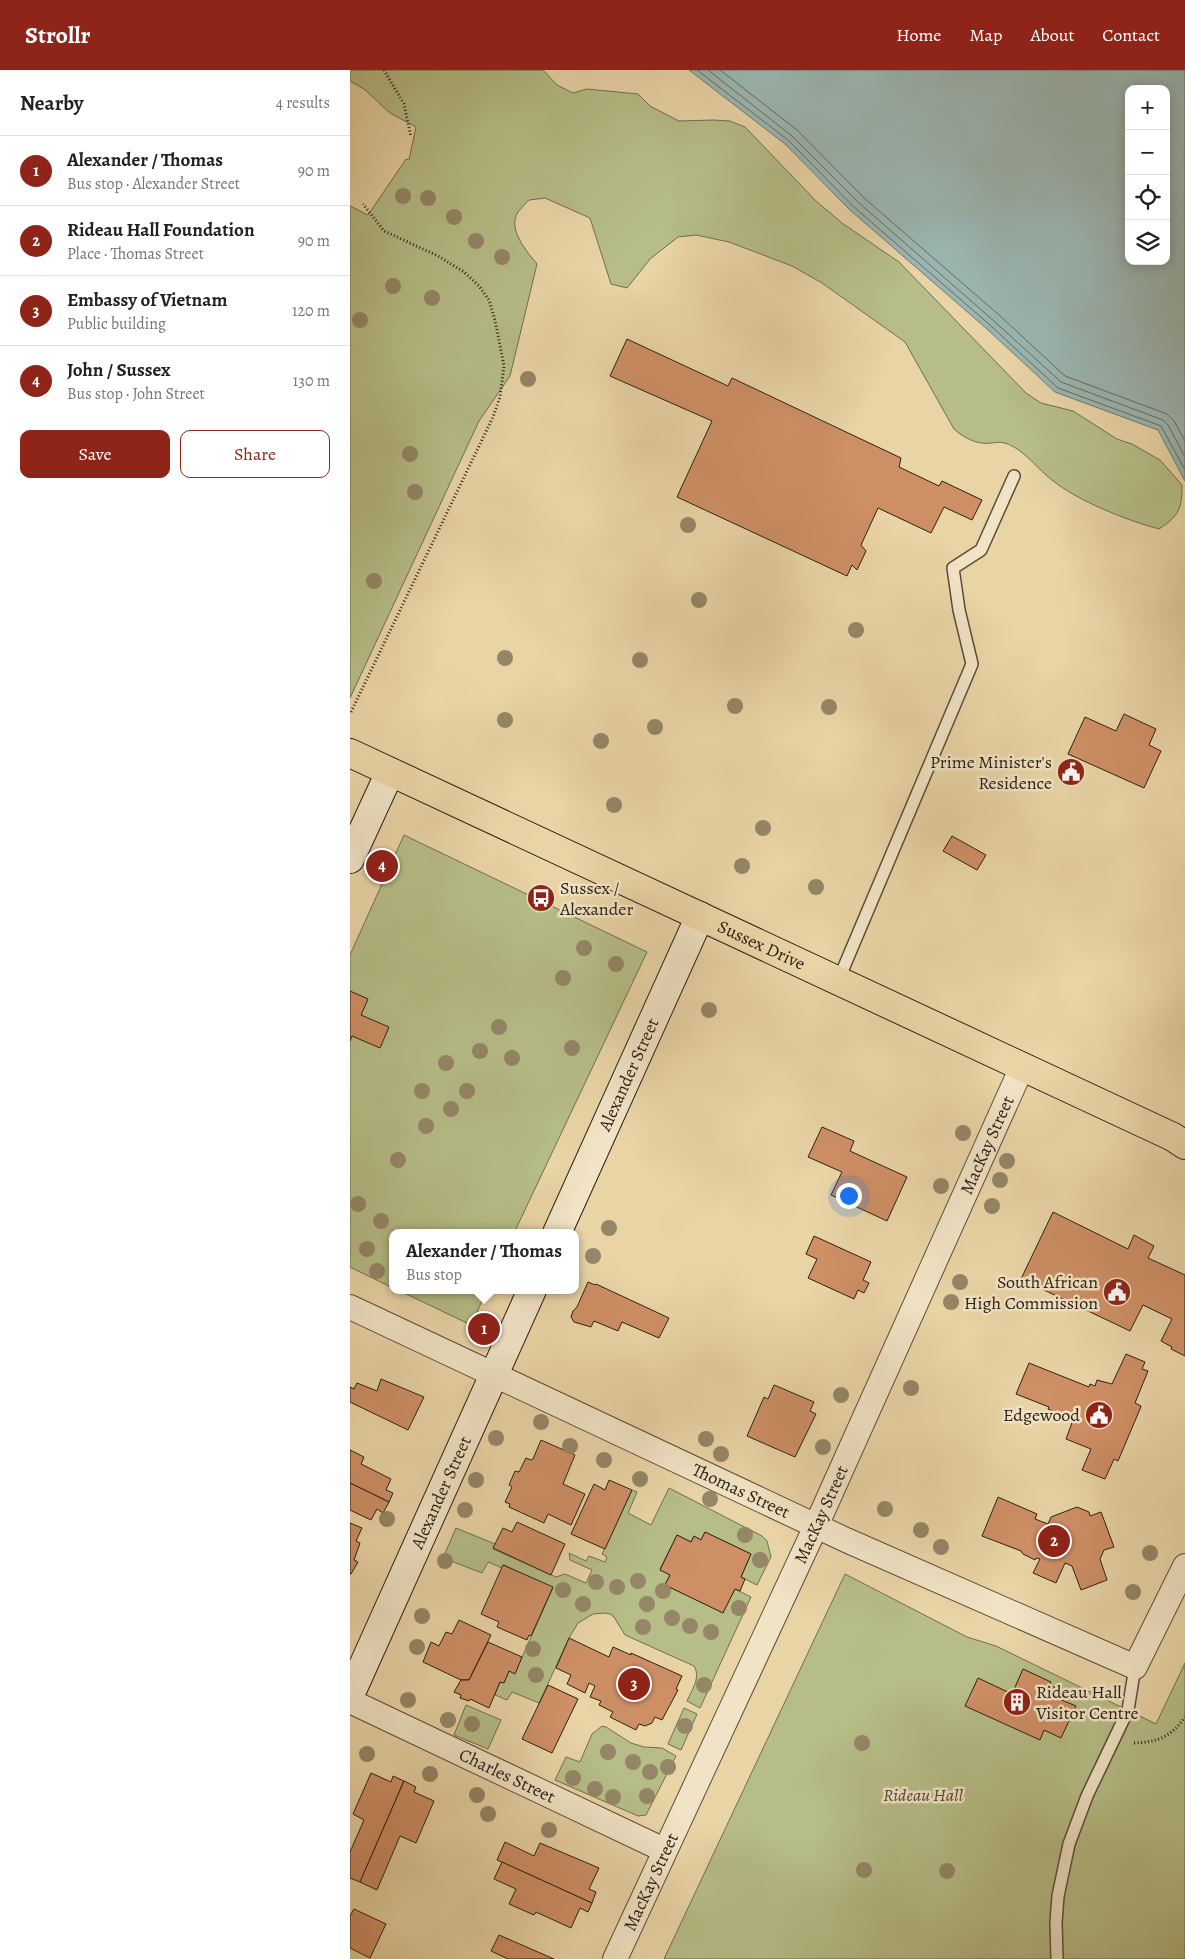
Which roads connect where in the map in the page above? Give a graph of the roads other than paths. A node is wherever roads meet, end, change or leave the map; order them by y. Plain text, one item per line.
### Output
1 (1014, 476) dead end
2 (350, 753) edge
3 (390, 772) junction
4 (350, 859) edge
5 (700, 916) junction
6 (838, 981) junction
7 (1022, 1067) junction
8 (1181, 1141) edge
9 (560, 1229) edge
10 (530, 1294) edge
11 (350, 1308) edge
12 (494, 1375) junction
13 (816, 1526) junction
14 (1185, 1566) edge
15 (1135, 1668) junction
16 (350, 1695) edge
17 (350, 1701) edge
18 (664, 1850) junction
19 (615, 1959) edge
20 (1057, 1959) edge

1 - 6 lane
2 - 3 main road, Sussex Drive
3 - 4 street
3 - 5 main road, Sussex Drive
5 - 6 main road, Sussex Drive
5 - 9 street, Alexander Street
6 - 7 main road, Sussex Drive
7 - 8 main road, Sussex Drive
7 - 13 street, MacKay Street
10 - 12 street, Alexander Street
11 - 12 street, Thomas Street
12 - 13 street, Thomas Street
12 - 16 street, Alexander Street
13 - 15 street, Thomas Street
13 - 18 street, MacKay Street
14 - 15 street
15 - 20 lane
17 - 18 street, Charles Street
18 - 19 street, MacKay Street

